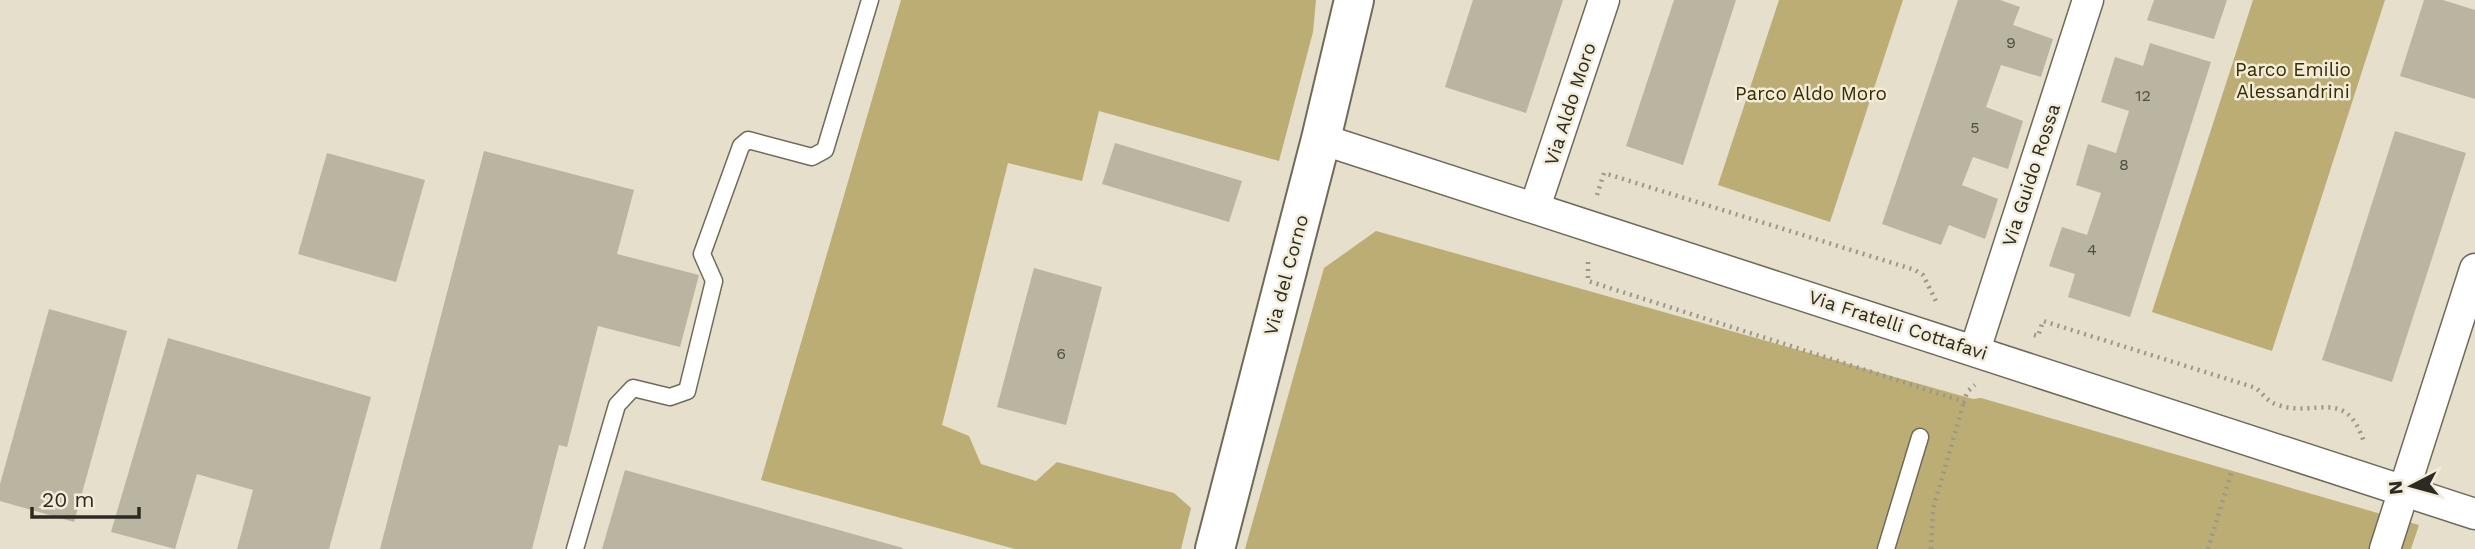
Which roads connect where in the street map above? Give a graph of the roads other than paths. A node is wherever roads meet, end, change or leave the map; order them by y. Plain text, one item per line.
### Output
1 (870, 0) edge
2 (1354, 0) edge
3 (1604, 0) edge
4 (2088, 0) edge
5 (1321, 139) junction
6 (1535, 208) junction
7 (2475, 270) edge
8 (1975, 350) junction
9 (1920, 436) dead end
10 (2403, 490) junction
11 (2475, 514) edge
12 (575, 549) edge
13 (1214, 549) edge
14 (1886, 549) edge
15 (2385, 549) edge

1 - 12 lane
2 - 5 street, Via del Corno
3 - 6 street, Via Aldo Moro
4 - 8 street, Via Guido Rossa
5 - 6 street, Via Fratelli Cottafavi
5 - 13 street, Via del Corno
6 - 8 street, Via Fratelli Cottafavi
7 - 10 street
8 - 10 street, Via Fratelli Cottafavi
9 - 14 lane
10 - 11 street, Via Fratelli Cottafavi
10 - 15 street

